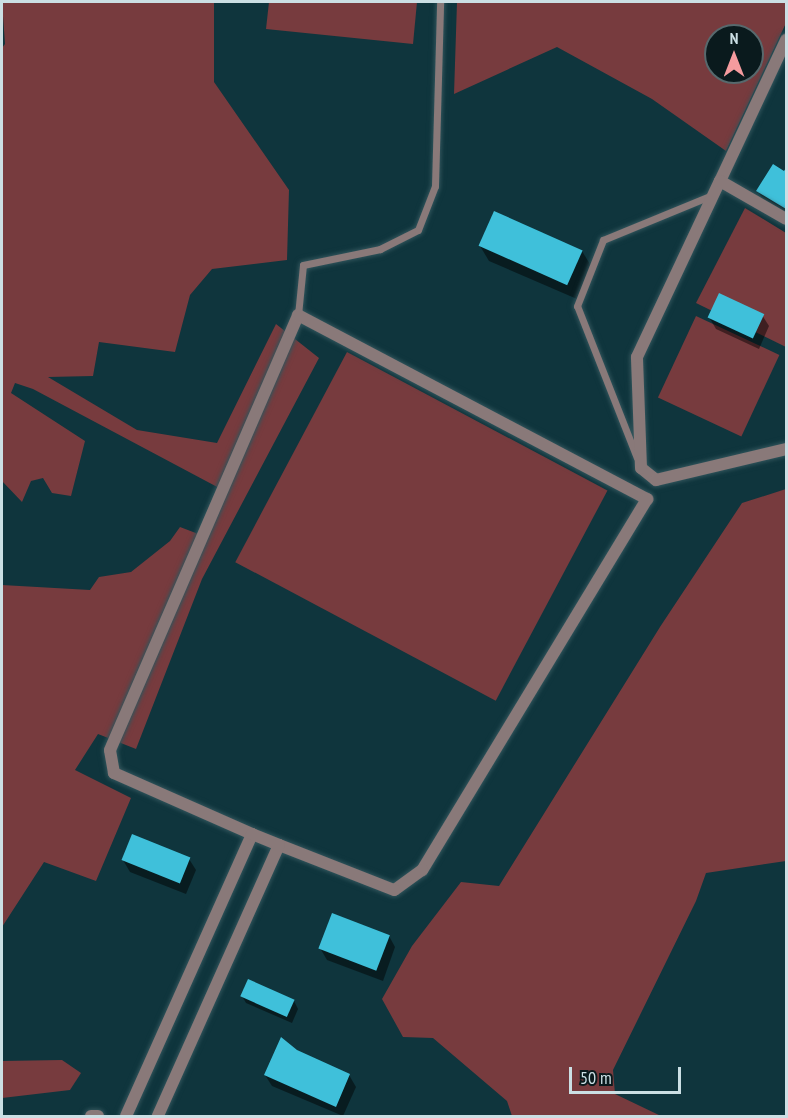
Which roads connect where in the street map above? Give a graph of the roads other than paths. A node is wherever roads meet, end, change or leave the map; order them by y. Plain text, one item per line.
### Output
1 (440, 2) edge
2 (786, 40) edge
3 (720, 182) junction
4 (714, 194) junction
5 (786, 219) edge
6 (298, 315) junction
7 (786, 449) edge
8 (641, 468) junction
9 (656, 480) junction
10 (647, 499) junction
11 (252, 834) junction
12 (279, 845) junction
13 (92, 1116) edge
14 (98, 1116) edge
15 (126, 1116) edge
16 (158, 1116) edge

1 - 6 lane
2 - 3 street
3 - 4 street
3 - 5 street
4 - 8 street
4 - 8 lane
6 - 10 street
6 - 11 street
7 - 9 street
8 - 9 street
9 - 10 street
10 - 12 street
11 - 12 street
11 - 15 street
12 - 16 street
13 - 14 street

